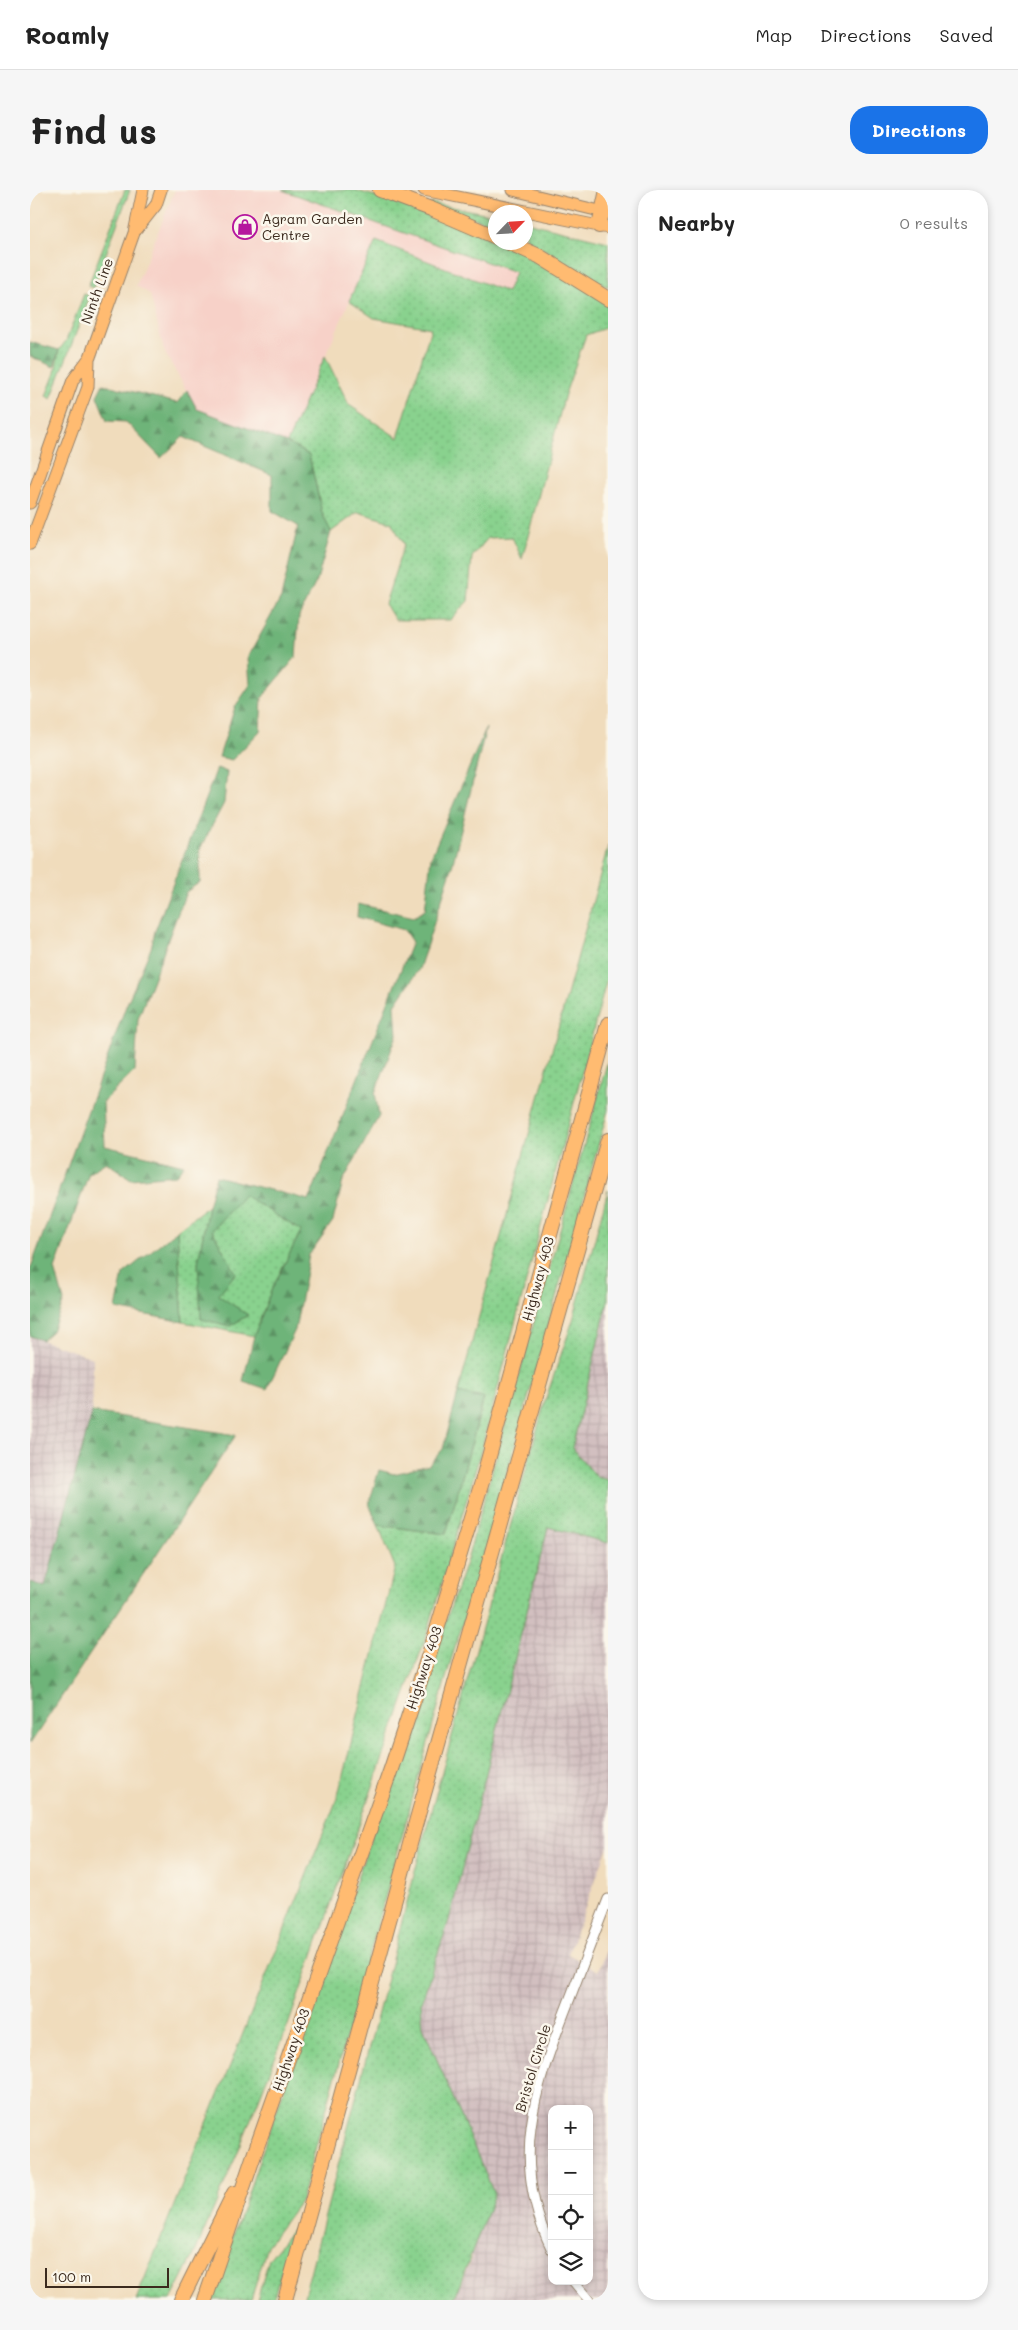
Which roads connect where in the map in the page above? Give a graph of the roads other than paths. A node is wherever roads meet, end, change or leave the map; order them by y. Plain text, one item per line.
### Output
1 (144, 190) edge
2 (161, 190) edge
3 (380, 190) edge
4 (424, 190) edge
5 (513, 190) edge
6 (607, 190) edge
7 (605, 213) edge
8 (604, 227) edge
9 (134, 233) junction
10 (488, 234) edge
11 (525, 250) edge
12 (608, 299) edge
13 (89, 359) junction
14 (30, 502) edge
15 (30, 544) edge
16 (608, 1024) edge
17 (608, 1140) edge
18 (608, 1899) edge
19 (254, 2155) junction
20 (548, 2240) edge
21 (301, 2243) junction
22 (576, 2285) edge
23 (181, 2300) edge
24 (205, 2300) edge
25 (285, 2300) edge
26 (294, 2300) edge
27 (589, 2300) edge

1 - 9 main road, Ninth Line
2 - 9 main road, Ninth Line
3 - 10 highway
4 - 8 main road
5 - 7 main road
6 - 7 highway
7 - 8 highway
9 - 13 main road, Ninth Line
11 - 12 highway
13 - 14 main road, Ninth Line
13 - 15 main road, Ninth Line
16 - 19 highway, Highway 403
17 - 21 highway
18 - 20 street, Bristol Circle
19 - 23 highway
19 - 24 highway, Highway 403
21 - 25 highway
21 - 26 highway
22 - 27 street

